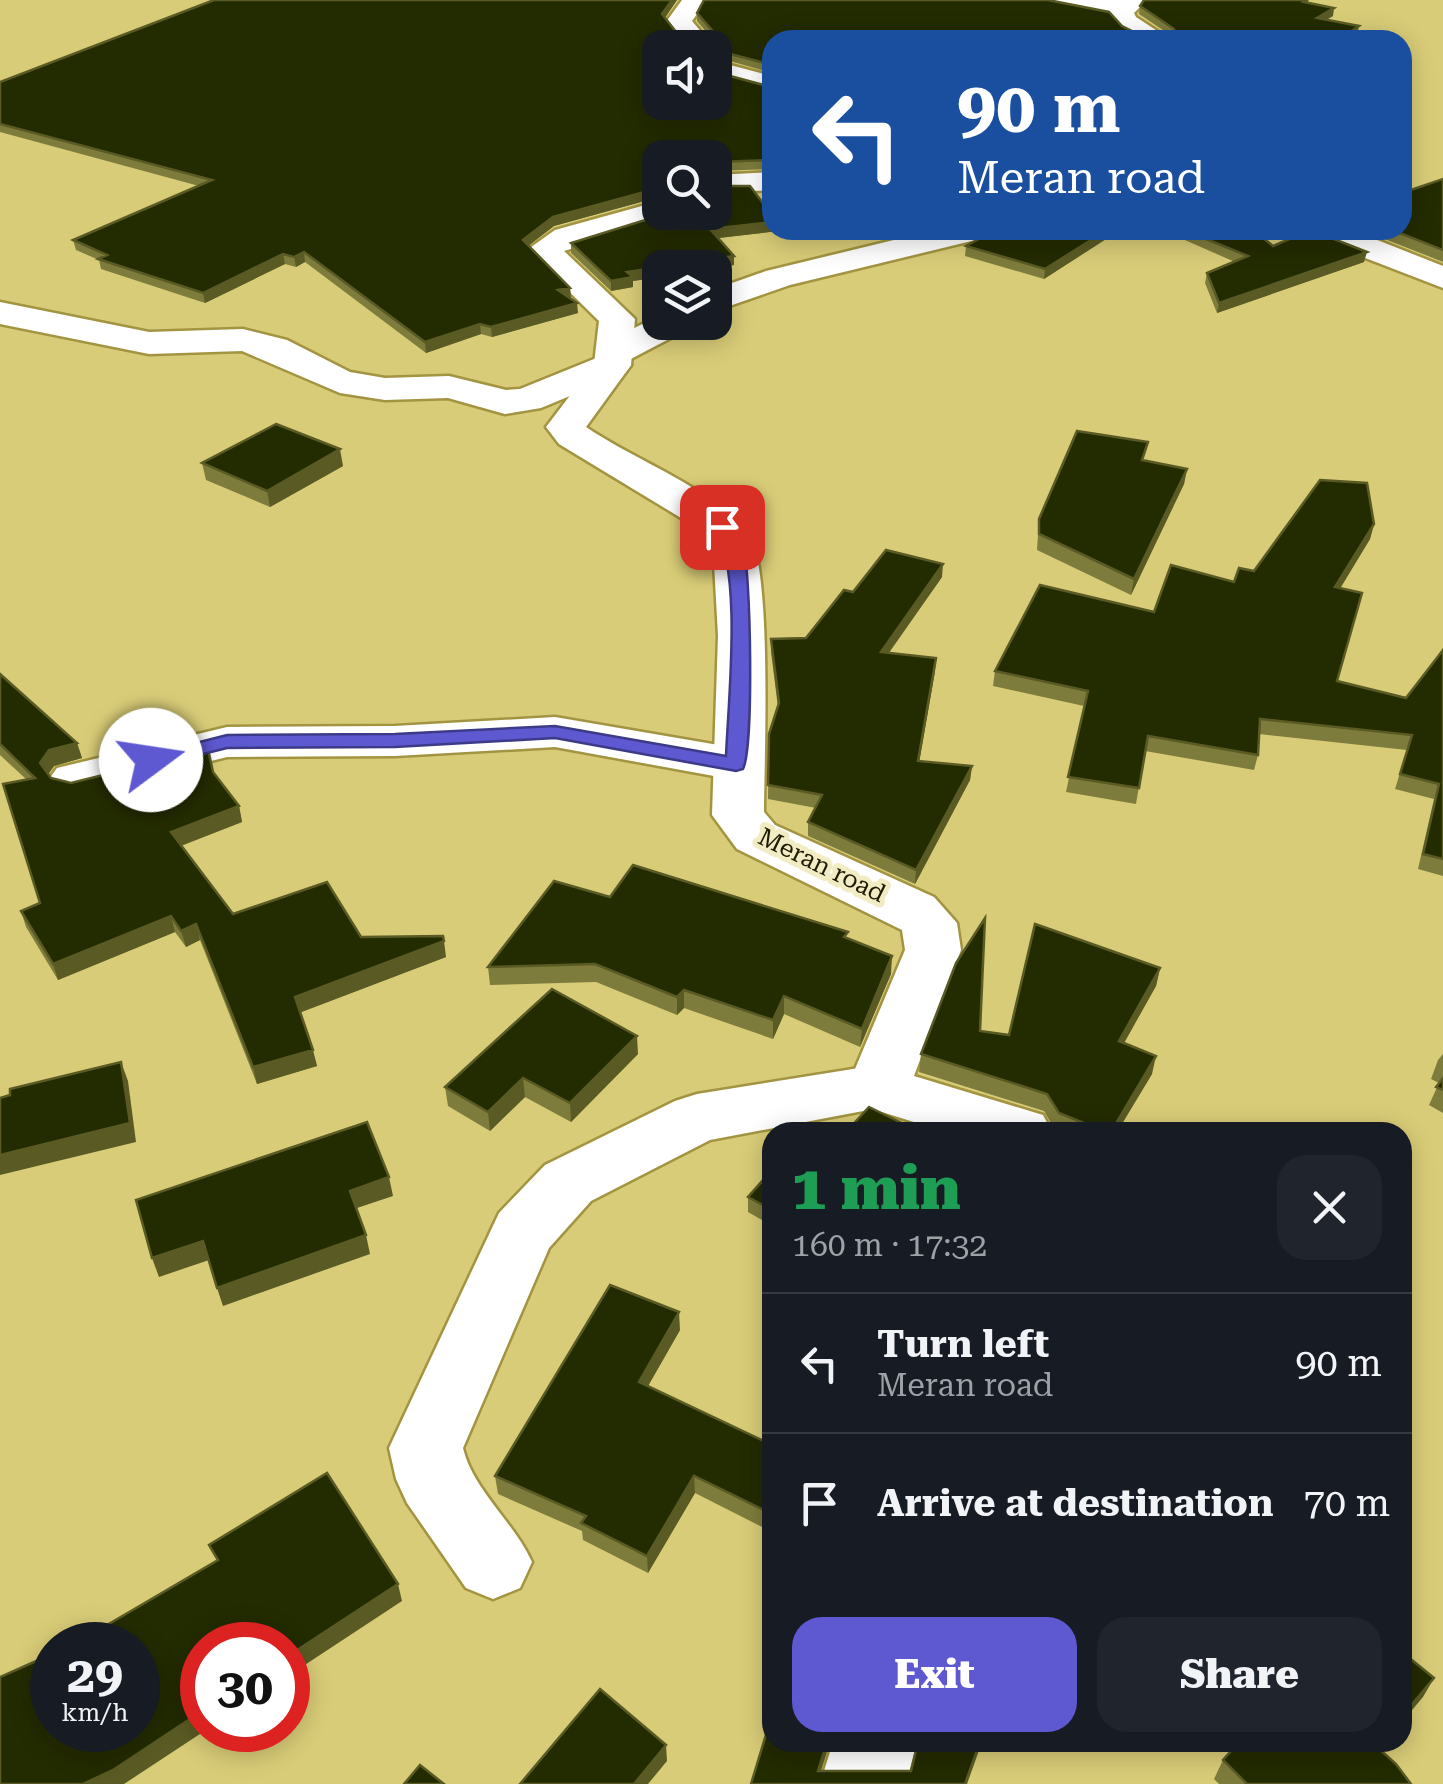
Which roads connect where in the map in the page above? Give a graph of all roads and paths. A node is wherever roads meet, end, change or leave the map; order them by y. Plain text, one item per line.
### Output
1 (695, 0) edge
2 (1057, 0) edge
3 (1127, 6) edge
4 (686, 30) edge
5 (1136, 30) edge
6 (732, 73) edge
7 (762, 81) edge
8 (762, 181) edge
9 (732, 183) edge
10 (642, 220) edge
11 (935, 240) edge
12 (1348, 240) edge
13 (1443, 278) edge
14 (732, 295) edge
15 (0, 313) edge
16 (644, 340) edge
17 (613, 359) junction
18 (736, 764) junction
19 (75, 778) edge
20 (878, 1088) junction
21 (989, 1122) edge
22 (493, 1562) dead end
23 (872, 1752) edge
24 (863, 1784) edge

1 - 4 street
2 - 3 street
3 - 5 street
6 - 7 street
8 - 9 street
10 - 17 street
11 - 14 street
12 - 13 street
15 - 17 street
16 - 17 street
17 - 18 street, Meran road
18 - 19 street
18 - 20 street, Meran road
20 - 21 street
20 - 22 street
23 - 24 street

